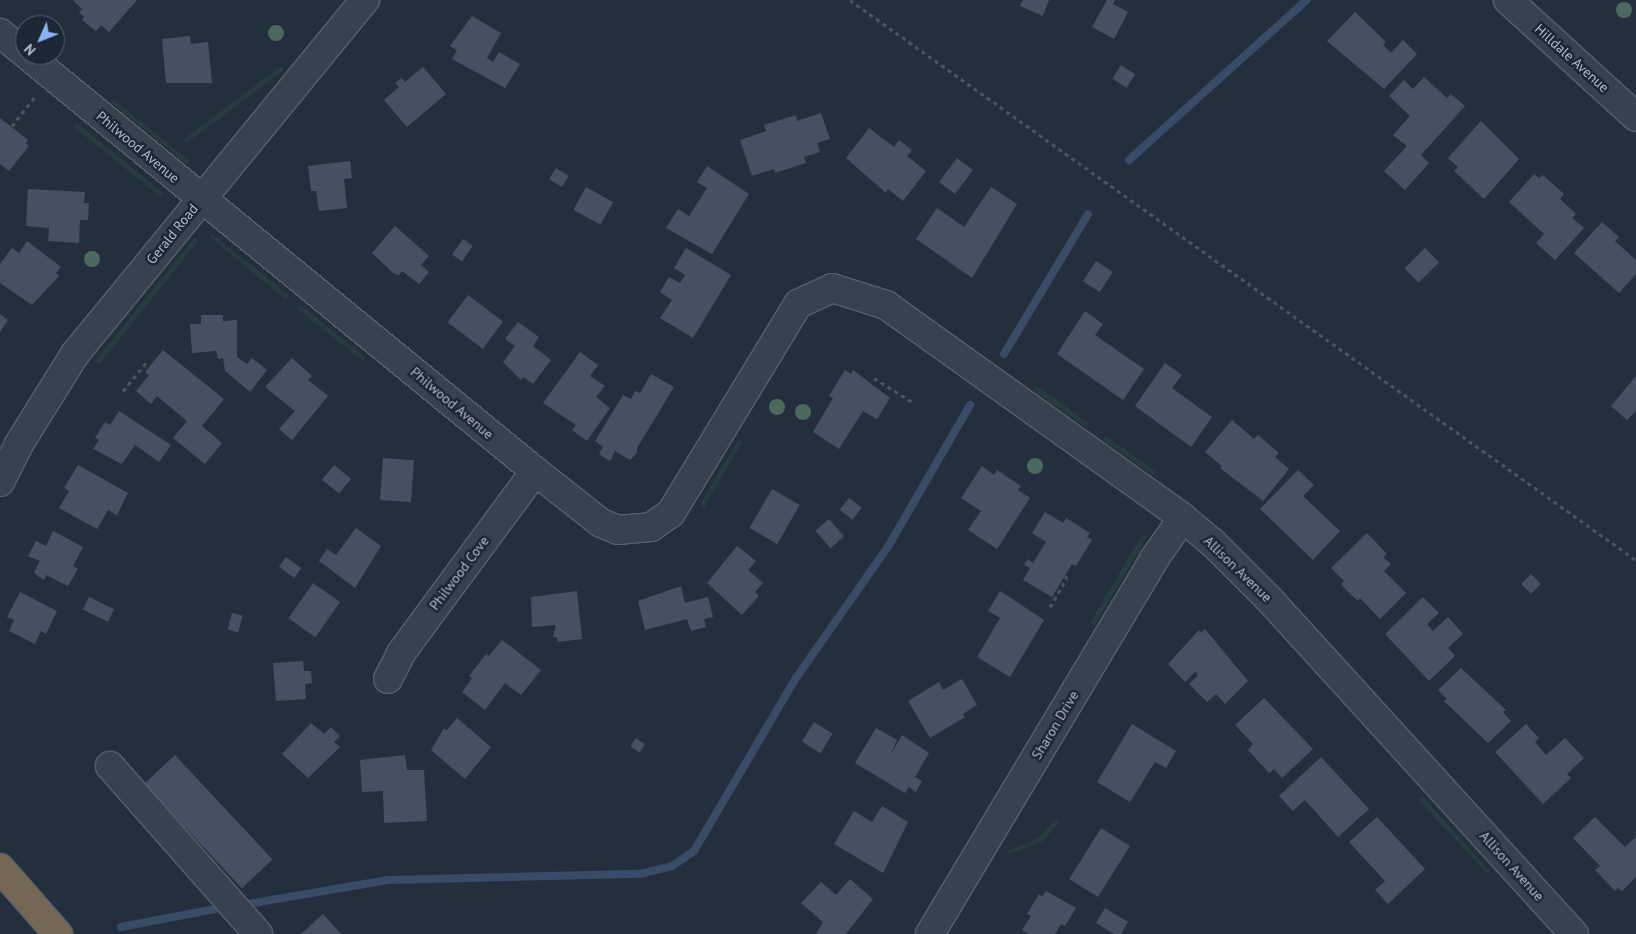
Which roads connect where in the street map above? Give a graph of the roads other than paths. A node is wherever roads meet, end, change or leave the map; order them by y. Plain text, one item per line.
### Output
1 (365, 0) edge
2 (1508, 0) edge
3 (0, 33) edge
4 (15, 45) edge
5 (39, 65) edge
6 (1636, 117) edge
7 (200, 198) junction
8 (832, 288) joint
9 (535, 471) junction
10 (0, 482) edge
11 (1182, 518) junction
12 (388, 679) dead end
13 (110, 766) dead end
14 (0, 868) edge
15 (0, 884) edge
16 (252, 929) edge
17 (39, 934) edge
18 (58, 934) edge
19 (930, 934) edge
20 (1574, 934) edge

1 - 7 street, Gerald Road
2 - 6 street, Hilldale Avenue
3 - 4 street, Philwood Avenue
5 - 7 street, Philwood Avenue
7 - 9 street, Philwood Avenue
7 - 10 street, Gerald Road
8 - 9 street, Philwood Avenue
8 - 11 street, Allison Avenue
9 - 12 street, Philwood Cove
11 - 19 street, Sharon Drive
11 - 20 street, Allison Avenue
13 - 16 street
14 - 18 highway
15 - 17 highway

